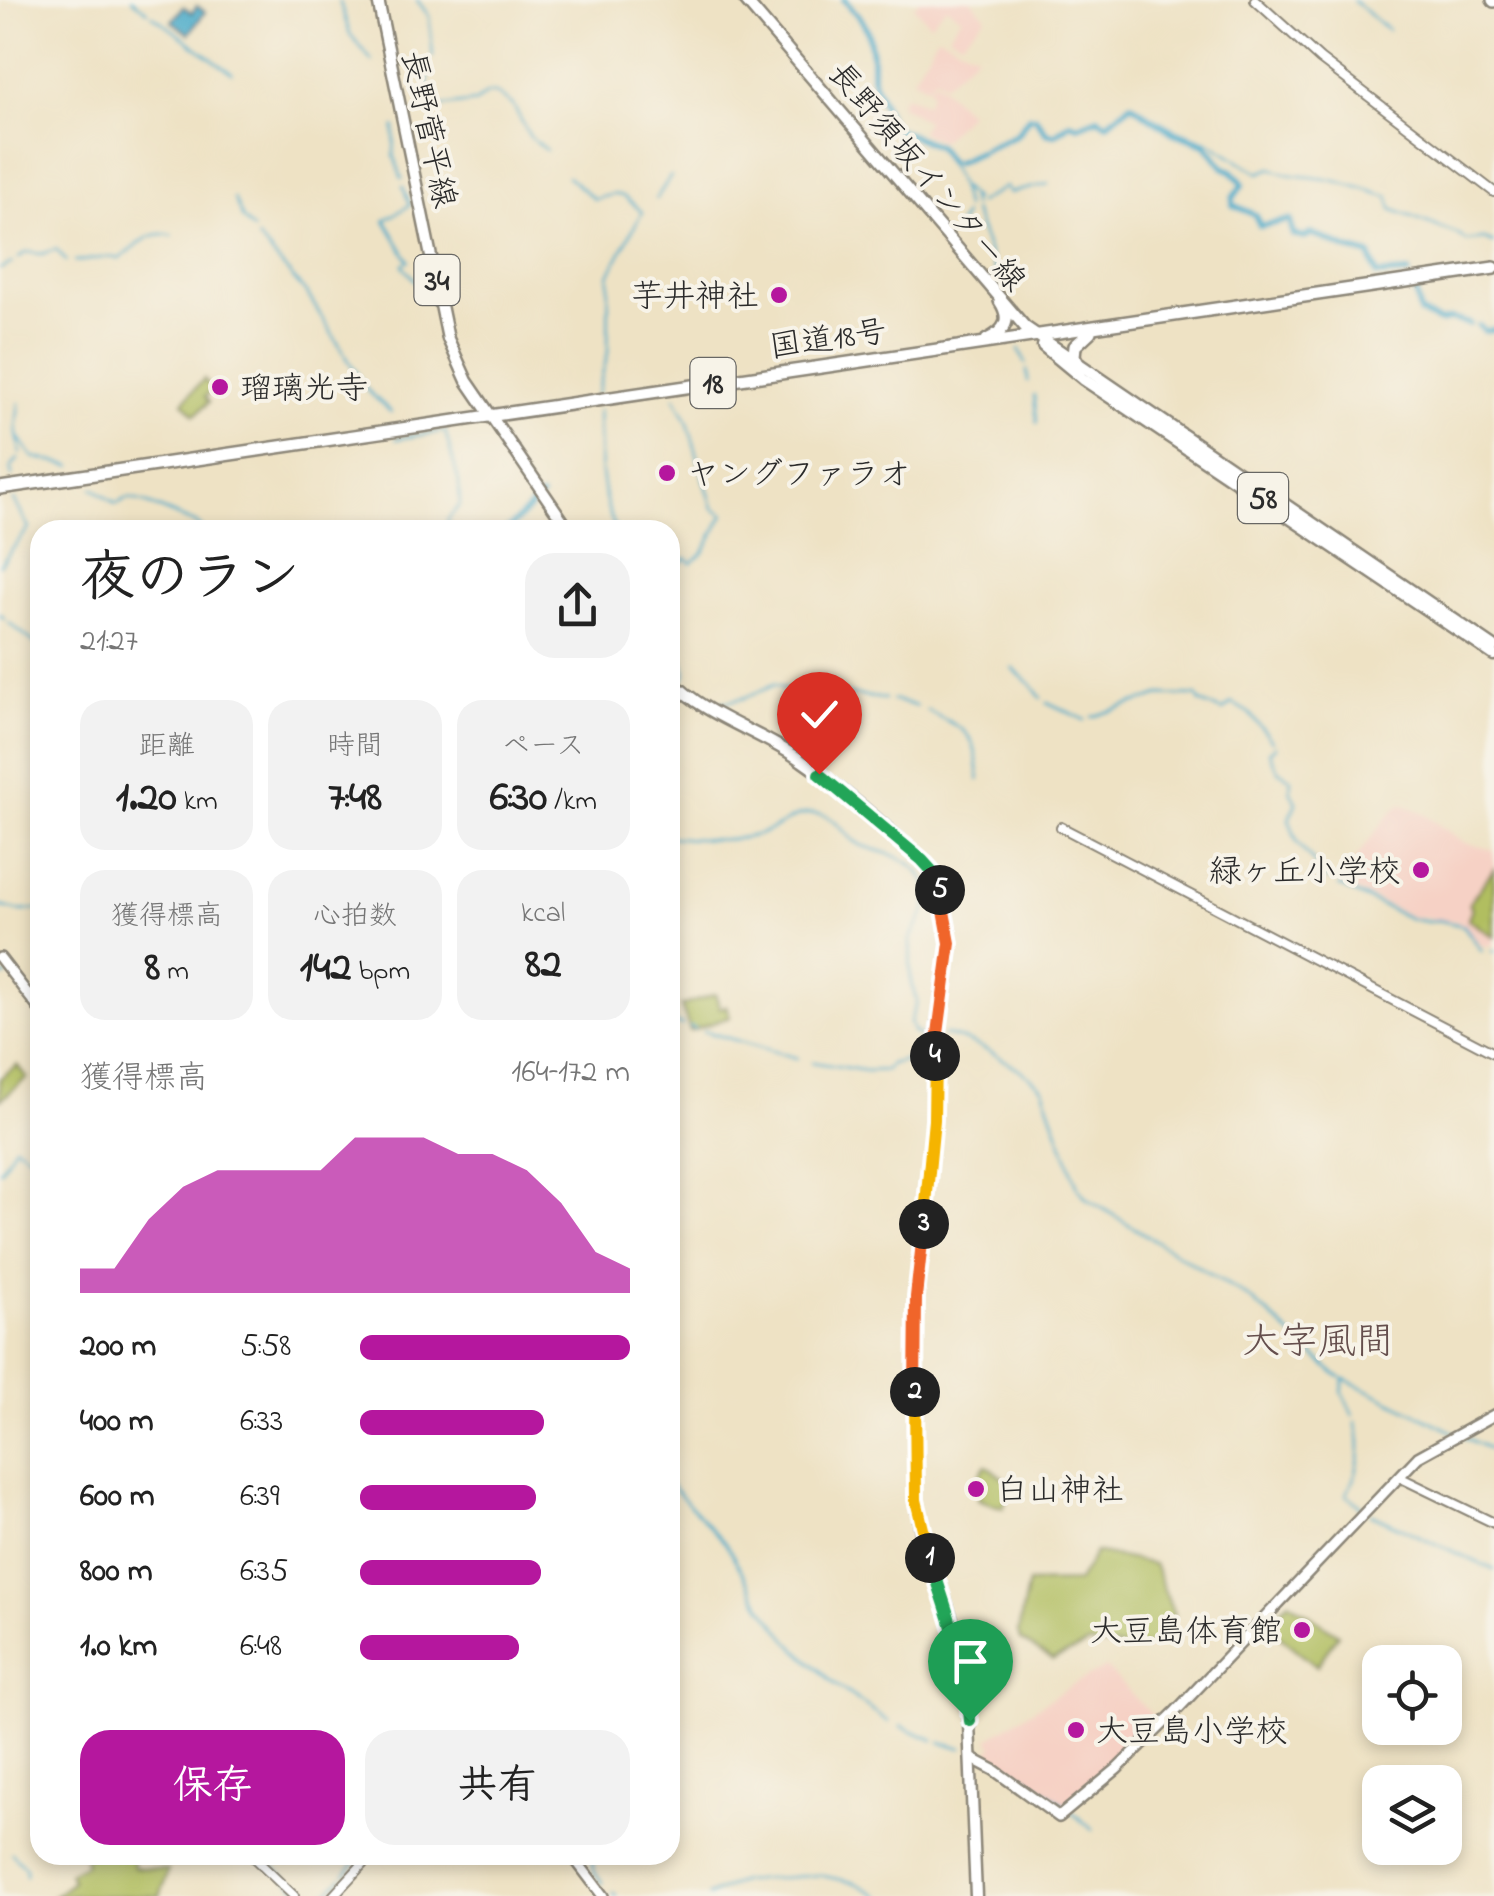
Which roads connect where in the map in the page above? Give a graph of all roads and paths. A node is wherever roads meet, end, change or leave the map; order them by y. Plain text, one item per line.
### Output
1 (378, 0) edge
2 (745, 0) edge
3 (1254, 0) edge
4 (1494, 192) edge
5 (1494, 268) edge
6 (1000, 301) junction
7 (1103, 326) junction
8 (1037, 337) junction
9 (974, 345) junction
10 (1080, 367) junction
11 (491, 417) junction
12 (110, 474) junction
13 (0, 490) edge
14 (562, 520) edge
15 (1494, 651) edge
16 (680, 687) edge
17 (1061, 827) dead end
18 (0, 958) edge
19 (30, 997) edge
20 (1494, 1053) edge
21 (1494, 1415) edge
22 (1399, 1477) junction
23 (1494, 1522) edge
24 (971, 1758) junction
25 (262, 1865) edge
26 (362, 1865) edge
27 (580, 1865) edge
28 (294, 1896) edge
29 (333, 1896) edge
30 (603, 1896) edge
31 (976, 1896) edge

1 - 11 main road, 長野菅平線 / 34
2 - 6 main road, 長野須坂インター線 / 58
3 - 4 street
5 - 7 highway, 国道18号 / 18
6 - 8 main road, 長野須坂インター線 / 58
6 - 9 highway
7 - 8 highway, 国道18号 / 18
7 - 10 highway
8 - 9 highway, 国道18号 / 18
8 - 10 main road, 長野須坂インター線 / 58
8 - 15 main road, 長野須坂インター線 / 58
9 - 11 highway, 国道18号 / 18
10 - 15 main road, 長野須坂インター線 / 58
11 - 12 highway, 国道18号 / 18
11 - 14 main road, 長野菅平線 / 34
12 - 13 highway, 国道18号 / 18
12 - 13 highway, 国道18号 / 18
16 - 24 main road
17 - 20 street
18 - 19 main road
21 - 22 main road
22 - 23 street
22 - 24 main road
24 - 31 main road
25 - 28 street
26 - 29 street
27 - 30 main road

